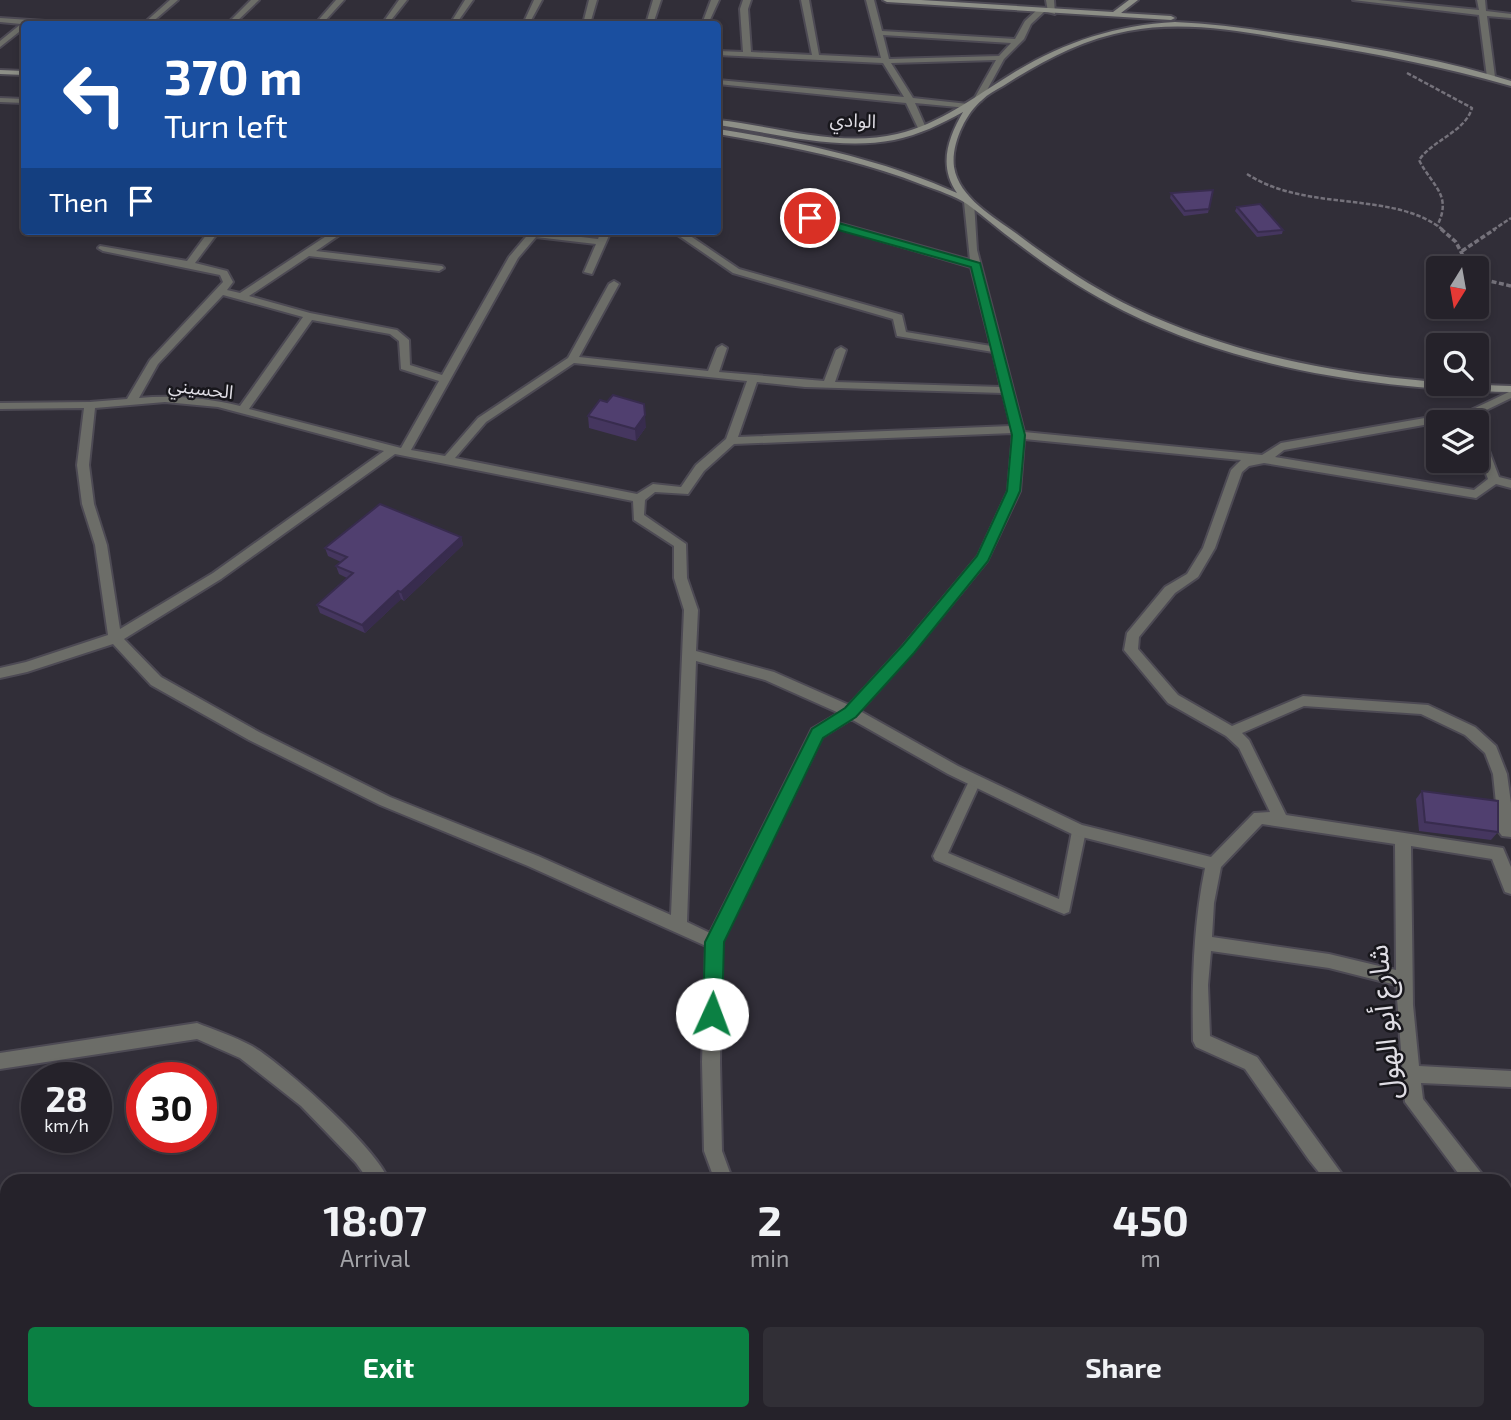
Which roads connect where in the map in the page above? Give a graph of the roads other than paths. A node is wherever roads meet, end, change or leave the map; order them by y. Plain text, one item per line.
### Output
1 (174, 0) edge
2 (255, 0) edge
3 (340, 0) edge
4 (403, 0) edge
5 (469, 0) edge
6 (538, 0) edge
7 (593, 0) edge
8 (657, 0) edge
9 (715, 0) edge
10 (747, 0) edge
11 (805, 0) edge
12 (870, 0) edge
13 (887, 0) edge
14 (1050, 0) edge
15 (1134, 0) edge
16 (1357, 0) edge
17 (1481, 0) edge
18 (1041, 11) junction
19 (1052, 12) junction
20 (1116, 13) junction
21 (1483, 13) junction
22 (1511, 16) edge
23 (0, 20) edge
24 (150, 21) edge
25 (233, 21) edge
26 (321, 21) edge
27 (387, 21) edge
28 (455, 21) edge
29 (528, 21) edge
30 (587, 21) edge
31 (650, 21) edge
32 (706, 21) edge
33 (21, 22) edge
34 (21, 27) edge
35 (1231, 27) junction
36 (880, 33) junction
37 (1017, 41) junction
38 (0, 45) edge
39 (721, 54) edge
40 (747, 55) junction
41 (816, 58) junction
42 (1001, 58) junction
43 (886, 61) junction
44 (0, 65) edge
45 (21, 66) edge
46 (0, 72) edge
47 (21, 73) edge
48 (1491, 77) junction
49 (721, 82) edge
50 (1508, 82) edge
51 (909, 99) junction
52 (978, 99) junction
53 (0, 100) edge
54 (21, 101) edge
55 (968, 106) junction
56 (721, 122) edge
57 (922, 128) junction
58 (721, 132) edge
59 (969, 202) junction
60 (810, 218) dead end
61 (211, 235) edge
62 (334, 235) edge
63 (532, 235) edge
64 (555, 235) edge
65 (604, 235) edge
66 (683, 235) edge
67 (601, 242) junction
68 (103, 248) dead end
69 (307, 253) junction
70 (189, 264) junction
71 (976, 265) junction
72 (439, 268) dead end
73 (589, 272) dead end
74 (614, 284) dead end
75 (221, 291) junction
76 (241, 297) junction
77 (309, 316) junction
78 (722, 348) dead end
79 (841, 350) dead end
80 (997, 350) junction
81 (572, 360) junction
82 (712, 375) junction
83 (445, 379) junction
84 (753, 379) junction
85 (828, 385) junction
86 (1007, 390) junction
87 (1511, 391) edge
88 (131, 402) junction
89 (90, 405) junction
90 (0, 406) edge
91 (1483, 410) edge
92 (242, 411) junction
93 (1426, 425) edge
94 (1018, 432) junction
95 (731, 442) junction
96 (399, 452) junction
97 (1264, 458) junction
98 (447, 461) junction
99 (1489, 467) edge
100 (1494, 480) junction
101 (1511, 484) edge
102 (639, 498) junction
103 (115, 638) junction
104 (689, 654) junction
105 (0, 673) edge
106 (851, 712) junction
107 (1231, 732) junction
108 (975, 781) junction
109 (1281, 820) junction
110 (1079, 831) junction
111 (1509, 831) edge
112 (1403, 840) junction
113 (1498, 853) junction
114 (1214, 864) junction
115 (1511, 887) edge
116 (679, 926) junction
117 (715, 942) junction
118 (1203, 943) junction
119 (1404, 979) junction
120 (0, 1061) edge
121 (1411, 1074) junction
122 (1511, 1079) edge
123 (375, 1174) edge
124 (721, 1174) edge
125 (1332, 1174) edge
126 (1470, 1174) edge

1 - 24 street
2 - 25 street
3 - 26 street
4 - 27 street
5 - 28 street
6 - 29 street
7 - 30 street
8 - 31 street
9 - 32 street
10 - 40 street
11 - 41 street
12 - 36 street
13 - 18 main road
14 - 19 street
15 - 20 main road
16 - 21 street
17 - 21 street
18 - 19 main road
18 - 37 street
19 - 20 main road
20 - 35 main road
21 - 22 street
21 - 48 street
23 - 33 street
34 - 38 street
35 - 48 main road
35 - 52 main road, الوادي
36 - 37 street
36 - 43 street
37 - 42 street
39 - 40 street
40 - 41 street
41 - 43 street
42 - 43 street
42 - 52 street
43 - 51 street
44 - 45 main road
46 - 47 main road
48 - 50 main road
49 - 51 street
51 - 55 street
51 - 57 street
52 - 55 main road, الوادي
52 - 59 main road
53 - 54 street
55 - 57 main road, الوادي
56 - 57 main road, الوادي
58 - 59 main road, الوادي
59 - 71 street
59 - 87 main road
60 - 71 street
61 - 70 street
62 - 69 street
63 - 83 street
64 - 67 street
65 - 67 street
66 - 80 street
67 - 73 street
68 - 70 street
69 - 72 street
69 - 76 street
70 - 75 street
71 - 80 street
74 - 81 street
75 - 76 street
75 - 88 street
76 - 77 street
77 - 83 street
77 - 92 street
78 - 82 street
79 - 85 street
80 - 86 street
81 - 82 street
81 - 98 street
82 - 84 street
83 - 96 street
84 - 85 street
84 - 95 street
85 - 86 street
86 - 94 street
87 - 91 street
88 - 89 street, الحسيني
88 - 92 street, الحسيني
89 - 90 street, الحسيني
89 - 103 street
92 - 96 street, الحسيني
93 - 97 street
94 - 95 street
94 - 97 street
94 - 106 street
95 - 102 street
96 - 98 street, الحسيني
96 - 103 street
97 - 100 street
97 - 107 street
98 - 102 street, الحسيني
99 - 100 street
100 - 101 street
102 - 104 street
103 - 105 street
103 - 116 street
104 - 106 street
104 - 116 street
106 - 108 street
106 - 117 street
107 - 109 street
107 - 111 street
108 - 110 street
108 - 110 lane
109 - 112 street
109 - 114 street
110 - 114 street
111 - 113 street
112 - 113 street
112 - 119 street, شارع أبو الهول
113 - 115 street
114 - 118 street
116 - 117 street
117 - 124 street
118 - 119 street
118 - 125 street
119 - 121 street, شارع أبو الهول
120 - 123 street
121 - 122 street
121 - 126 street, شارع أبو الهول

